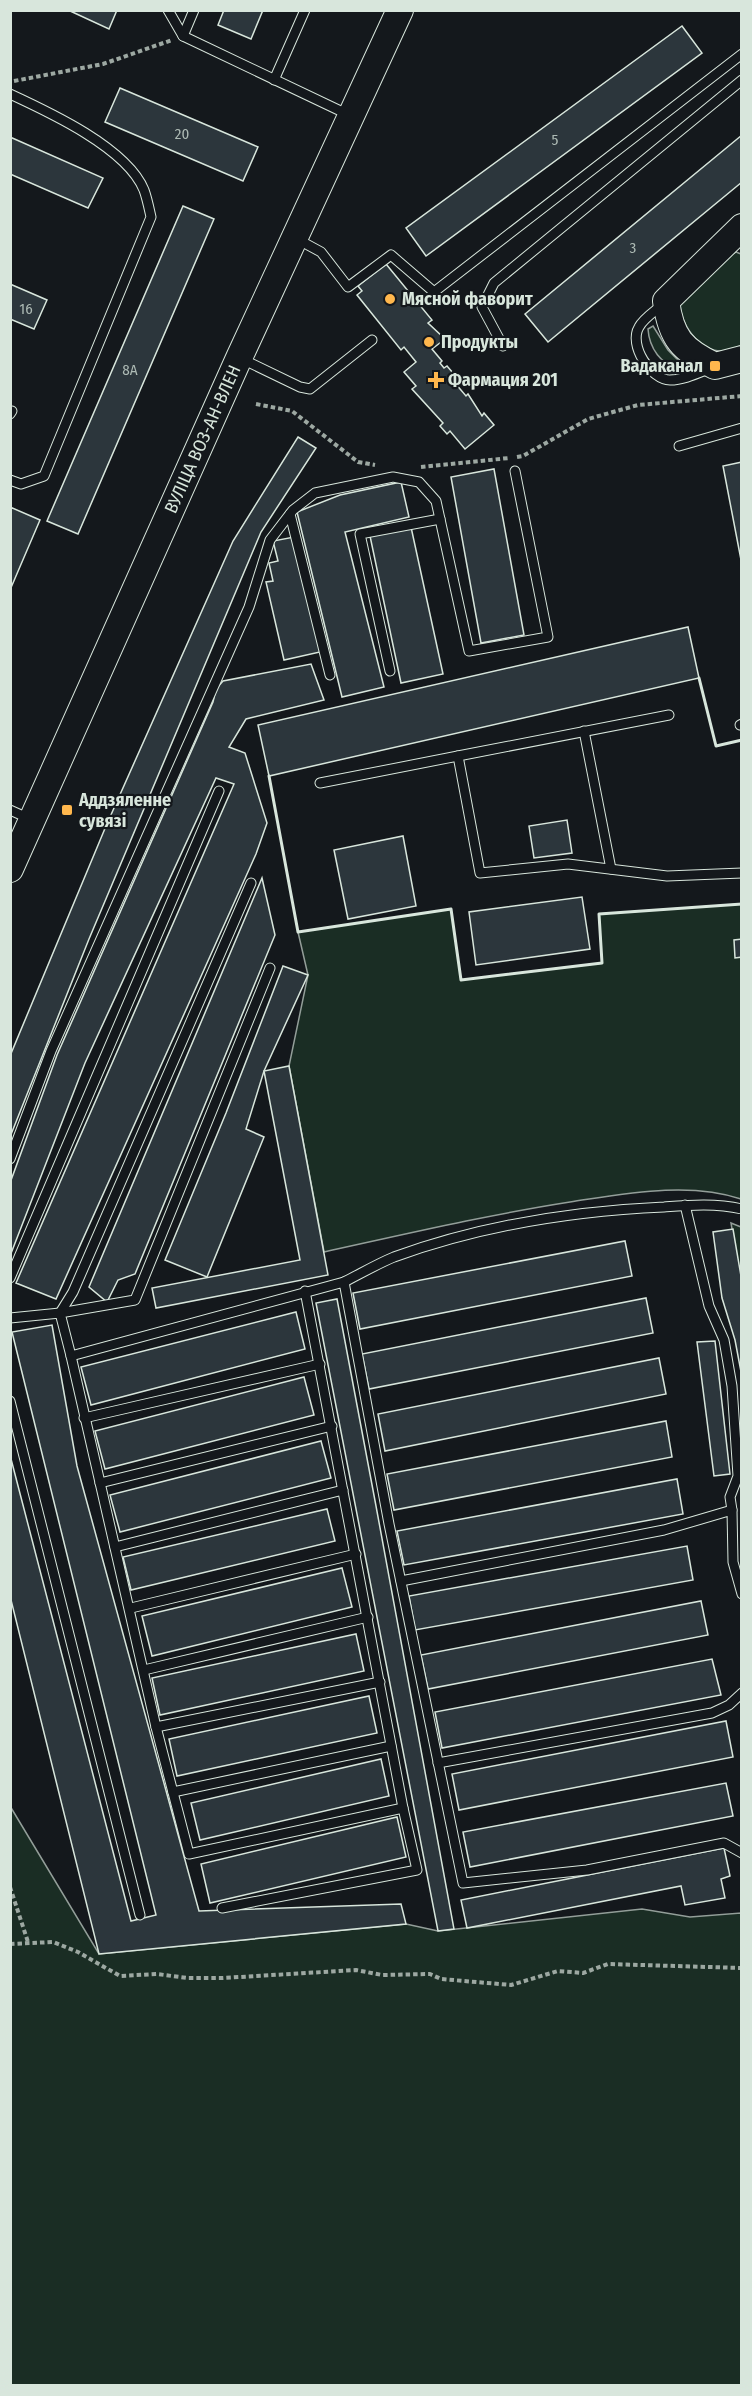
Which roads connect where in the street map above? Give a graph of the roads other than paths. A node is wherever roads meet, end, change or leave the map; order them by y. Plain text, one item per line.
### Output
1 (168, 10) edge
2 (194, 10) edge
3 (305, 10) edge
4 (400, 10) edge
5 (183, 36) junction
6 (741, 54) edge
7 (274, 80) junction
8 (741, 80) edge
9 (10, 94) edge
10 (351, 116) junction
11 (741, 227) edge
12 (294, 238) junction
13 (666, 301) junction
14 (372, 340) dead end
15 (503, 346) dead end
16 (239, 358) junction
17 (741, 359) edge
18 (715, 366) junction
19 (741, 428) edge
20 (679, 446) dead end
21 (515, 471) dead end
22 (10, 480) edge
23 (290, 514) junction
24 (440, 519) junction
25 (390, 671) dead end
26 (330, 675) dead end
27 (669, 715) dead end
28 (584, 731) junction
29 (458, 756) junction
30 (320, 783) dead end
31 (219, 791) dead end
32 (22, 815) edge
33 (10, 869) edge
34 (611, 869) junction
35 (741, 873) edge
36 (251, 883) dead end
37 (270, 968) dead end
38 (10, 1159) edge
39 (685, 1206) junction
40 (741, 1209) edge
41 (10, 1278) edge
42 (344, 1282) junction
43 (305, 1291) junction
44 (60, 1313) junction
45 (10, 1318) edge
46 (71, 1356) junction
47 (320, 1364) junction
48 (10, 1401) edge
49 (84, 1418) junction
50 (332, 1425) junction
51 (100, 1483) junction
52 (344, 1490) junction
53 (732, 1510) junction
54 (116, 1547) junction
55 (356, 1554) junction
56 (401, 1581) junction
57 (741, 1594) edge
58 (131, 1608) junction
59 (368, 1617) junction
60 (144, 1670) junction
61 (380, 1682) junction
62 (741, 1693) edge
63 (156, 1727) junction
64 (391, 1746) junction
65 (438, 1764) junction
66 (173, 1792) junction
67 (403, 1808) junction
68 (741, 1853) edge
69 (222, 1908) dead end
70 (140, 1915) dead end

1 - 5 lane
2 - 5 lane
3 - 7 lane
4 - 10 main road, ВУЛІЦА ВОЗ-АН-ВЛЕН
5 - 7 lane
6 - 12 lane
7 - 10 lane
8 - 15 lane
9 - 22 lane
10 - 12 main road, ВУЛІЦА ВОЗ-АН-ВЛЕН
11 - 13 main road
12 - 16 main road, ВУЛІЦА ВОЗ-АН-ВЛЕН
13 - 18 main road
13 - 18 lane
14 - 16 lane
16 - 32 main road, ВУЛІЦА ВОЗ-АН-ВЛЕН
17 - 18 main road
19 - 20 lane
21 - 24 lane
23 - 24 lane
23 - 26 lane
23 - 38 lane
24 - 25 lane
27 - 28 lane
28 - 29 lane
28 - 34 lane
29 - 30 lane
29 - 34 lane
31 - 41 lane
32 - 33 main road, ВУЛІЦА ВОЗ-АН-ВЛЕН
34 - 35 lane
36 - 44 lane
37 - 44 lane
39 - 40 lane
39 - 42 lane
39 - 53 lane
42 - 43 lane
42 - 56 lane
43 - 46 lane
43 - 47 lane
44 - 45 lane
44 - 46 lane
46 - 49 lane
47 - 49 lane
47 - 50 lane
48 - 70 lane
49 - 51 lane
50 - 51 lane
50 - 52 lane
51 - 54 lane
52 - 54 lane
52 - 55 lane
53 - 56 lane
53 - 57 lane
54 - 58 lane
55 - 58 lane
55 - 59 lane
56 - 65 lane
58 - 60 lane
59 - 60 lane
59 - 61 lane
60 - 63 lane
61 - 63 lane
61 - 64 lane
62 - 65 lane
63 - 66 lane
64 - 66 lane
64 - 67 lane
65 - 68 lane
66 - 67 lane
67 - 69 lane

